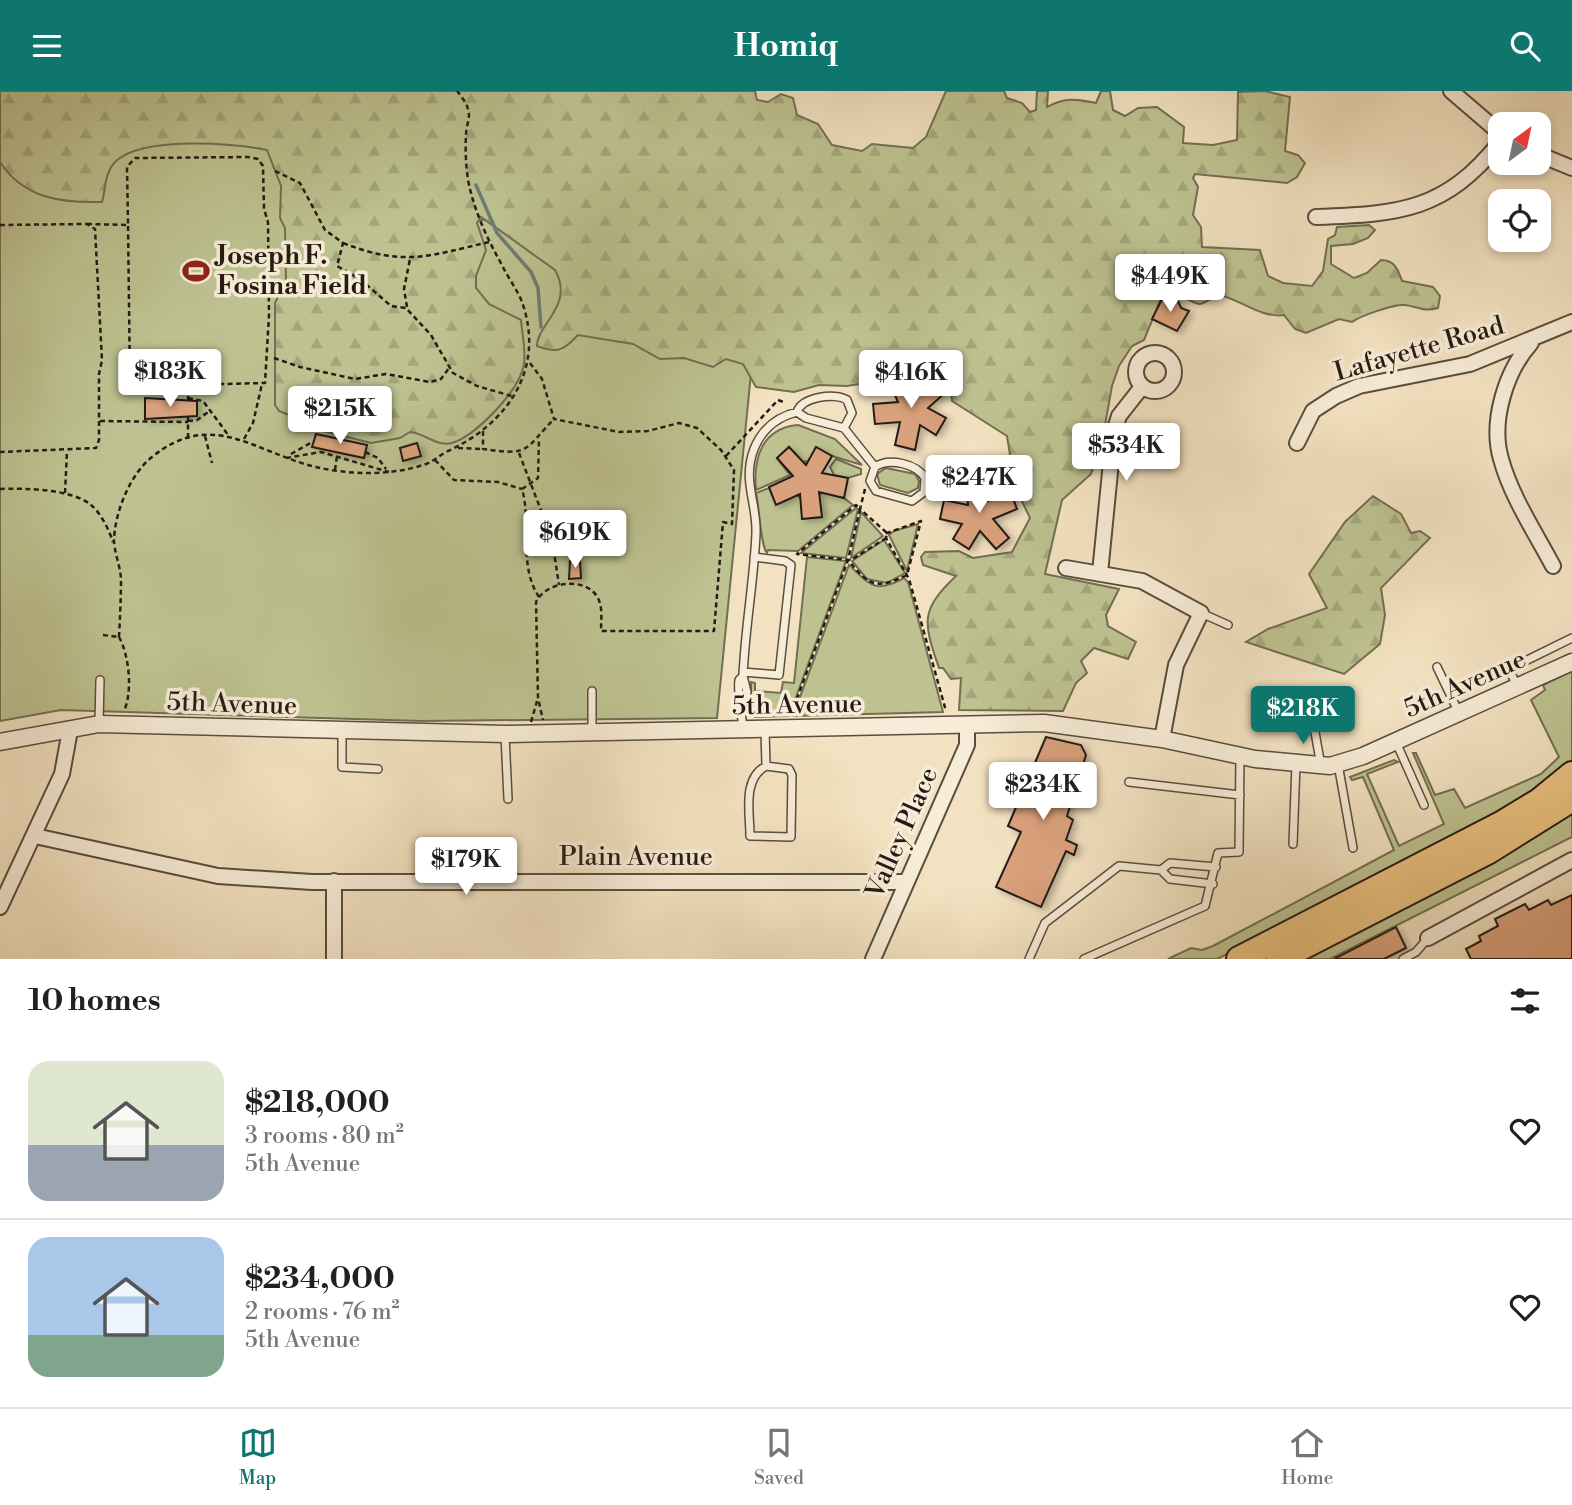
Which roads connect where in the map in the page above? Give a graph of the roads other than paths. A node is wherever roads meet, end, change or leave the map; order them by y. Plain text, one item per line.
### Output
1 (1451, 91) edge
2 (1488, 123) edge
3 (1488, 156) edge
4 (1551, 159) edge
5 (1571, 167) edge
6 (1316, 217) dead end
7 (1572, 322) edge
8 (1533, 340) junction
9 (1141, 388) dead end
10 (797, 412) junction
11 (844, 428) junction
12 (1297, 443) dead end
13 (875, 467) junction
14 (754, 557) junction
15 (1553, 566) dead end
16 (1066, 568) dead end
17 (1100, 573) junction
18 (1201, 613) junction
19 (1228, 625) dead end
20 (1572, 638) edge
21 (1572, 662) edge
22 (1437, 667) dead end
23 (743, 674) junction
24 (100, 680) dead end
25 (1517, 687) junction
26 (592, 691) dead end
27 (1310, 704) dead end
28 (1459, 714) junction
29 (99, 724) junction
30 (967, 725) junction
31 (70, 730) junction
32 (743, 730) junction
33 (765, 730) junction
34 (342, 731) junction
35 (592, 733) junction
36 (505, 734) junction
37 (1162, 739) junction
38 (0, 742) edge
39 (1396, 742) junction
40 (1240, 756) junction
41 (1338, 763) junction
42 (1296, 764) junction
43 (766, 766) junction
44 (1321, 767) junction
45 (378, 769) dead end
46 (1572, 774) edge
47 (1129, 782) dead end
48 (1240, 795) junction
49 (508, 799) dead end
50 (1572, 799) edge
51 (1424, 805) dead end
52 (35, 836) junction
53 (1293, 844) dead end
54 (1353, 848) dead end
55 (1572, 860) edge
56 (1216, 867) junction
57 (1161, 870) junction
58 (334, 881) junction
59 (906, 882) junction
60 (1213, 884) junction
61 (0, 907) edge
62 (1428, 938) joint
63 (1418, 955) edge
64 (334, 959) edge
65 (873, 959) edge
66 (1028, 959) edge
67 (1084, 959) edge
68 (1239, 959) edge
69 (1279, 959) edge
70 (1403, 959) edge

1 - 2 street
3 - 6 street
4 - 5 street
7 - 8 street, Lafayette Road
8 - 12 street, Lafayette Road
8 - 15 street
9 - 17 street
10 - 11 lane
10 - 11 lane
10 - 14 lane
11 - 13 lane
13 - 13 lane
14 - 23 lane
14 - 23 lane
16 - 17 street
17 - 18 street
18 - 19 lane
18 - 37 street
20 - 25 lane
21 - 25 street, 5th Avenue
22 - 28 lane
23 - 32 lane
24 - 29 lane
25 - 28 street, 5th Avenue
26 - 35 lane
27 - 44 lane
28 - 39 street, 5th Avenue
29 - 31 street, 5th Avenue
29 - 34 street, 5th Avenue
30 - 33 street, 5th Avenue
30 - 37 street, 5th Avenue
30 - 59 street, Valley Place
31 - 38 street, 5th Avenue
31 - 52 street
32 - 33 street, 5th Avenue
32 - 35 street, 5th Avenue
33 - 43 lane
34 - 36 street, 5th Avenue
34 - 45 lane
35 - 36 street, 5th Avenue
36 - 49 lane
37 - 40 street, 5th Avenue
39 - 41 street, 5th Avenue
39 - 51 lane
40 - 42 street, 5th Avenue
40 - 48 lane
41 - 44 street, 5th Avenue
41 - 54 lane
42 - 44 street, 5th Avenue
42 - 53 lane
43 - 43 lane
46 - 68 highway
47 - 48 lane
48 - 56 lane
50 - 69 highway
52 - 58 street, Plain Avenue
52 - 61 street
55 - 62 street
56 - 57 lane
56 - 60 lane
57 - 60 lane
57 - 66 lane
58 - 59 street, Plain Avenue
58 - 64 street
59 - 65 street, Valley Place
60 - 67 lane
62 - 63 lane
63 - 70 lane

